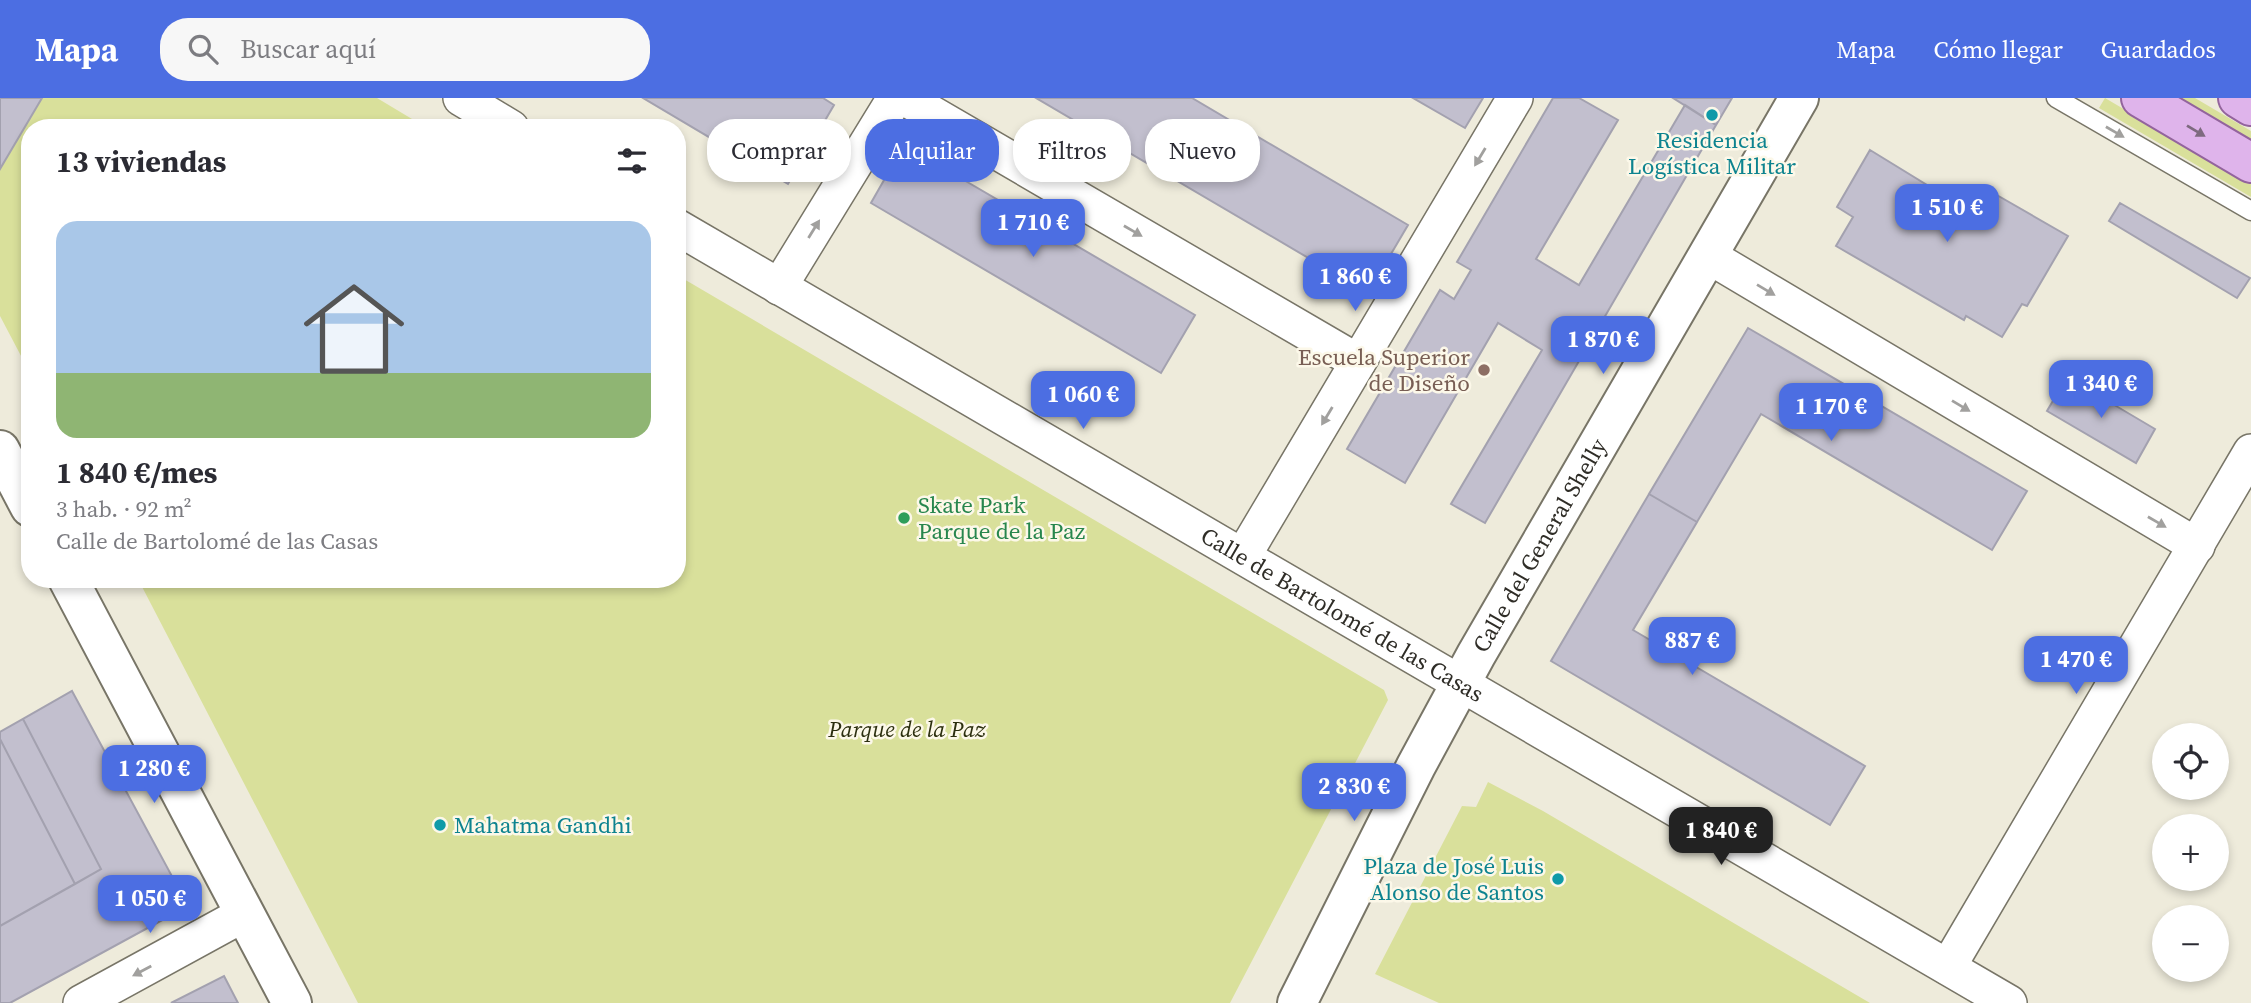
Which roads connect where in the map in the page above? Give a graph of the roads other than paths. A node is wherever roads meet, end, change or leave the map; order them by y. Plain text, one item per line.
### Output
1 (461, 98) edge
2 (895, 98) edge
3 (905, 98) edge
4 (1515, 98) edge
5 (1799, 98) edge
6 (2056, 98) edge
7 (2141, 98) edge
8 (2238, 98) edge
9 (2251, 106) edge
10 (496, 119) edge
11 (2251, 163) edge
12 (2251, 211) edge
13 (686, 232) edge
14 (1707, 255) junction
15 (779, 287) junction
16 (1359, 362) junction
17 (0, 450) edge
18 (2251, 452) edge
19 (21, 490) edge
20 (2197, 546) junction
21 (1243, 556) junction
22 (73, 588) edge
23 (1461, 684) junction
24 (244, 914) junction
25 (1948, 967) junction
26 (1308, 999) edge
27 (81, 1003) edge
28 (292, 1003) edge
29 (2009, 1003) edge

1 - 10 street
15 -> 2 street
3 -> 16 street
4 -> 16 street
5 - 14 street, Calle del General Shelly
6 -> 12 lane
7 -> 11 main road
8 - 9 main road
13 - 15 street, Calle de Bartolomé de las Casas
14 -> 20 street
14 - 23 street, Calle del General Shelly
15 - 21 street, Calle de Bartolomé de las Casas
16 -> 21 street
17 - 19 street
18 - 20 street
20 - 25 street
21 - 23 street, Calle de Bartolomé de las Casas
22 - 24 street
23 - 25 street, Calle de Bartolomé de las Casas
23 - 26 street, Calle del General Shelly
24 -> 27 street
24 - 28 street
25 - 29 street, Calle de Bartolomé de las Casas

